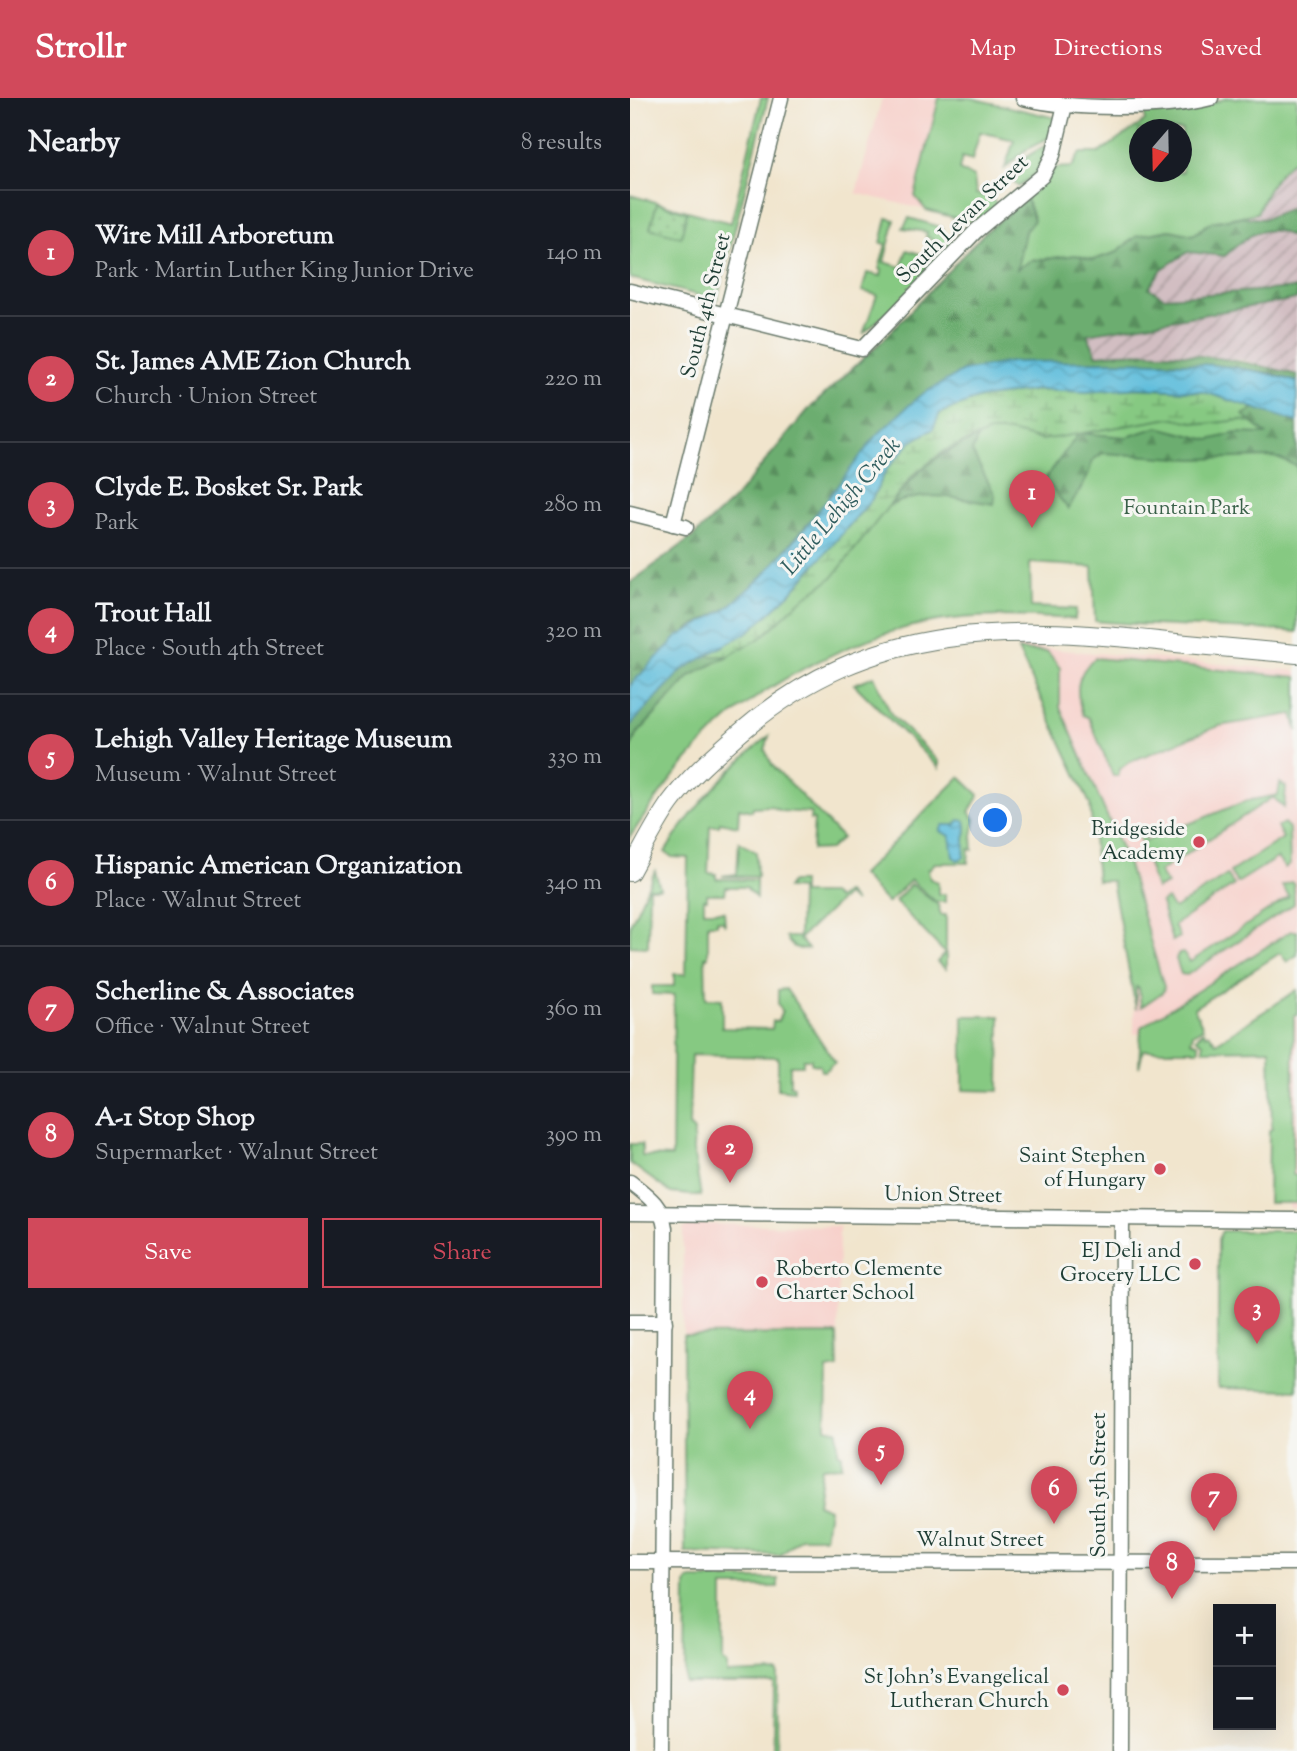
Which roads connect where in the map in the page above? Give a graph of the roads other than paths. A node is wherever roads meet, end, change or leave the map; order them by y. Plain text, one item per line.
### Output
1 (781, 98) edge
2 (1023, 98) edge
3 (1179, 98) edge
4 (1211, 98) edge
5 (1065, 105) junction
6 (1159, 106) junction
7 (630, 291) edge
8 (727, 313) junction
9 (630, 513) edge
10 (1297, 651) edge
11 (630, 872) edge
12 (630, 1182) edge
13 (630, 1193) edge
14 (630, 1213) edge
15 (663, 1214) junction
16 (1122, 1218) junction
17 (1297, 1220) edge
18 (630, 1322) edge
19 (665, 1322) junction
20 (630, 1562) edge
21 (663, 1562) junction
22 (1120, 1562) junction
23 (1297, 1563) edge
24 (662, 1751) edge
25 (1120, 1751) edge

1 - 8 street, South 4th Street
2 - 5 street
3 - 6 street
4 - 6 street
5 - 6 street
5 - 8 street, South Levan Street
7 - 8 street
8 - 9 street, South 4th Street
10 - 11 main road
12 - 15 street
13 - 15 street
14 - 15 street, Union Street
15 - 16 street, Union Street
15 - 19 street
16 - 17 street, Union Street
16 - 22 street, South 5th Street
18 - 19 street
19 - 21 street
20 - 21 street, Walnut Street
21 - 22 street, Walnut Street
21 - 24 street
22 - 23 street, Walnut Street
22 - 25 street, South 5th Street

